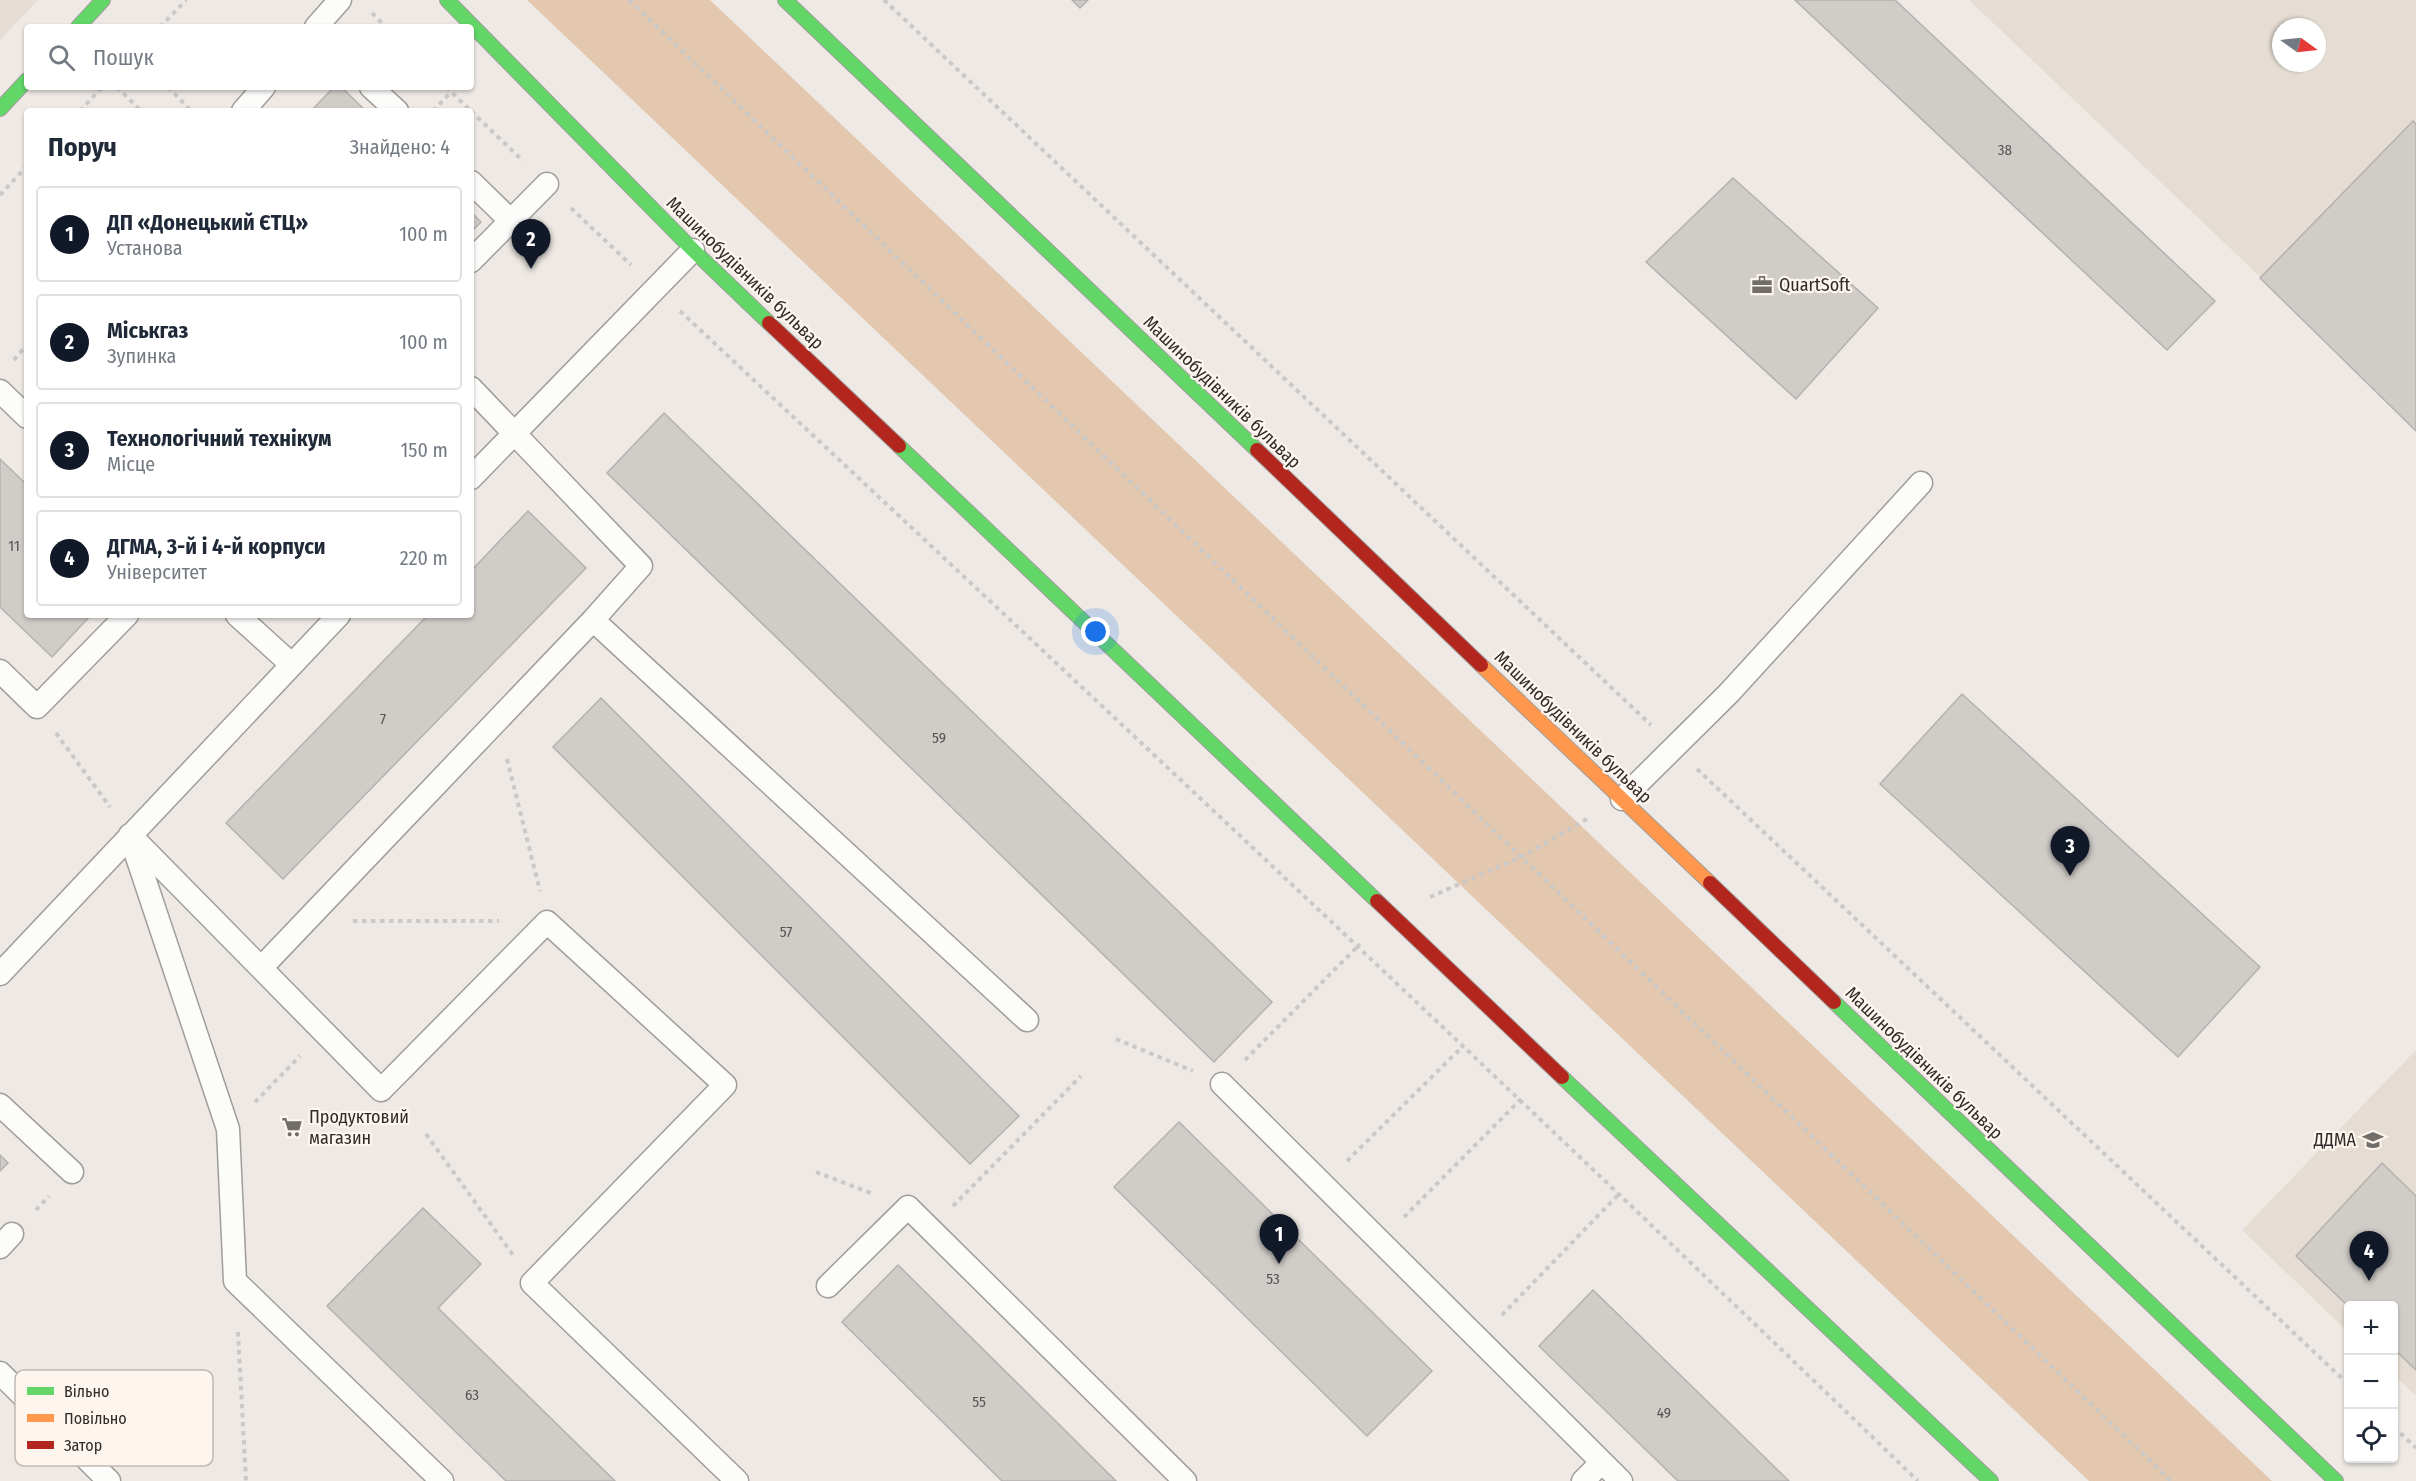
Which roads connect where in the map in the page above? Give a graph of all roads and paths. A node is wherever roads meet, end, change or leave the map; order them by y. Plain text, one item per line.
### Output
1 (103, 0) edge
2 (186, 0) edge
3 (340, 0) edge
4 (447, 0) edge
5 (629, 0) edge
6 (785, 0) edge
7 (884, 0) edge
8 (81, 24) edge
9 (163, 24) edge
10 (319, 24) edge
11 (471, 24) edge
12 (474, 27) edge
13 (24, 83) edge
14 (99, 90) edge
15 (120, 90) edge
16 (171, 90) edge
17 (261, 90) edge
18 (374, 90) edge
19 (448, 90) edge
20 (451, 93) junction
21 (83, 108) edge
22 (138, 108) edge
23 (188, 108) edge
24 (246, 108) edge
25 (394, 108) edge
26 (436, 108) edge
27 (468, 108) edge
28 (0, 109) edge
29 (24, 169) edge
30 (547, 184) dead end
31 (474, 185) edge
32 (0, 195) edge
33 (511, 220) junction
34 (693, 250) junction
35 (474, 258) edge
36 (657, 289) junction
37 (0, 391) edge
38 (474, 391) edge
39 (24, 414) edge
40 (515, 432) junction
41 (474, 475) edge
42 (1921, 483) dead end
43 (124, 618) edge
44 (240, 618) edge
45 (336, 618) edge
46 (593, 620) junction
47 (291, 664) junction
48 (0, 671) edge
49 (37, 707) junction
50 (498, 720) junction
51 (1675, 748) junction
52 (1622, 799) junction
53 (130, 835) junction
54 (1521, 857) junction
55 (1390, 914) junction
56 (307, 921) junction
57 (547, 922) junction
58 (1359, 946) junction
59 (261, 968) junction
60 (0, 974) edge
61 (1026, 1020) dead end
62 (324, 1032) junction
63 (1116, 1039) dead end
64 (1464, 1045) junction
65 (1081, 1076) dead end
66 (1222, 1084) junction
67 (1521, 1099) junction
68 (0, 1105) edge
69 (228, 1129) junction
70 (426, 1134) dead end
71 (72, 1172) joint
72 (816, 1172) dead end
73 (1323, 1184) junction
74 (1620, 1193) junction
75 (908, 1207) junction
76 (929, 1229) junction
77 (1380, 1240) junction
78 (6, 1241) edge
79 (235, 1281) junction
80 (532, 1283) junction
81 (828, 1286) dead end
82 (1478, 1339) junction
83 (0, 1374) edge
84 (2344, 1379) edge
85 (15, 1389) edge
86 (2398, 1431) edge
87 (2416, 1448) edge
88 (1602, 1462) junction
89 (94, 1466) edge
90 (109, 1481) edge
91 (246, 1481) edge
92 (442, 1481) edge
93 (736, 1481) edge
94 (1185, 1481) edge
95 (1583, 1481) edge
96 (1621, 1481) edge
97 (1918, 1481) edge
98 (1992, 1481) edge
99 (2171, 1481) edge
100 (2336, 1481) edge

1 - 8 street
2 - 9 path
3 - 10 lane
4 - 11 street, Машинобудівників бульвар
5 - 54 path
6 - 52 street, Машинобудівників бульвар
7 - 51 path
12 - 34 street, Машинобудівників бульвар
13 - 28 street
14 - 21 path
15 - 22 path
16 - 23 path
17 - 24 lane
18 - 25 lane
19 - 20 path
20 - 26 path
20 - 27 path
29 - 32 path
30 - 33 lane
31 - 33 lane
33 - 35 lane
34 - 36 lane
34 - 55 street, Машинобудівників бульвар
36 - 40 lane
36 - 58 path
37 - 39 lane
38 - 40 lane
40 - 41 lane
40 - 46 lane
42 - 51 lane
43 - 49 lane
44 - 47 lane
45 - 47 lane
46 - 50 lane
46 - 61 lane
47 - 53 lane
48 - 49 lane
49 - 53 path
50 - 56 lane
50 - 57 path
51 - 52 lane
51 - 84 path
52 - 54 path
52 - 100 street, Машинобудівників бульвар
53 - 59 lane
53 - 60 lane
53 - 69 lane
54 - 55 path
54 - 99 path
55 - 58 path
55 - 98 street, Машинобудівників бульвар
56 - 57 path
56 - 59 lane
57 - 62 lane
57 - 80 lane
58 - 64 path
58 - 66 path
59 - 62 lane
62 - 69 path
63 - 66 path
64 - 67 path
64 - 73 path
65 - 76 path
66 - 73 lane
67 - 74 path
67 - 77 path
68 - 71 lane
69 - 79 lane
70 - 80 path
71 - 78 path
72 - 75 path
73 - 77 lane
74 - 82 path
74 - 97 path
75 - 76 lane
75 - 81 lane
76 - 94 lane
77 - 82 lane
79 - 91 path
79 - 92 lane
80 - 93 lane
82 - 88 lane
83 - 85 lane
86 - 87 path
88 - 95 lane
88 - 96 lane
89 - 90 lane

